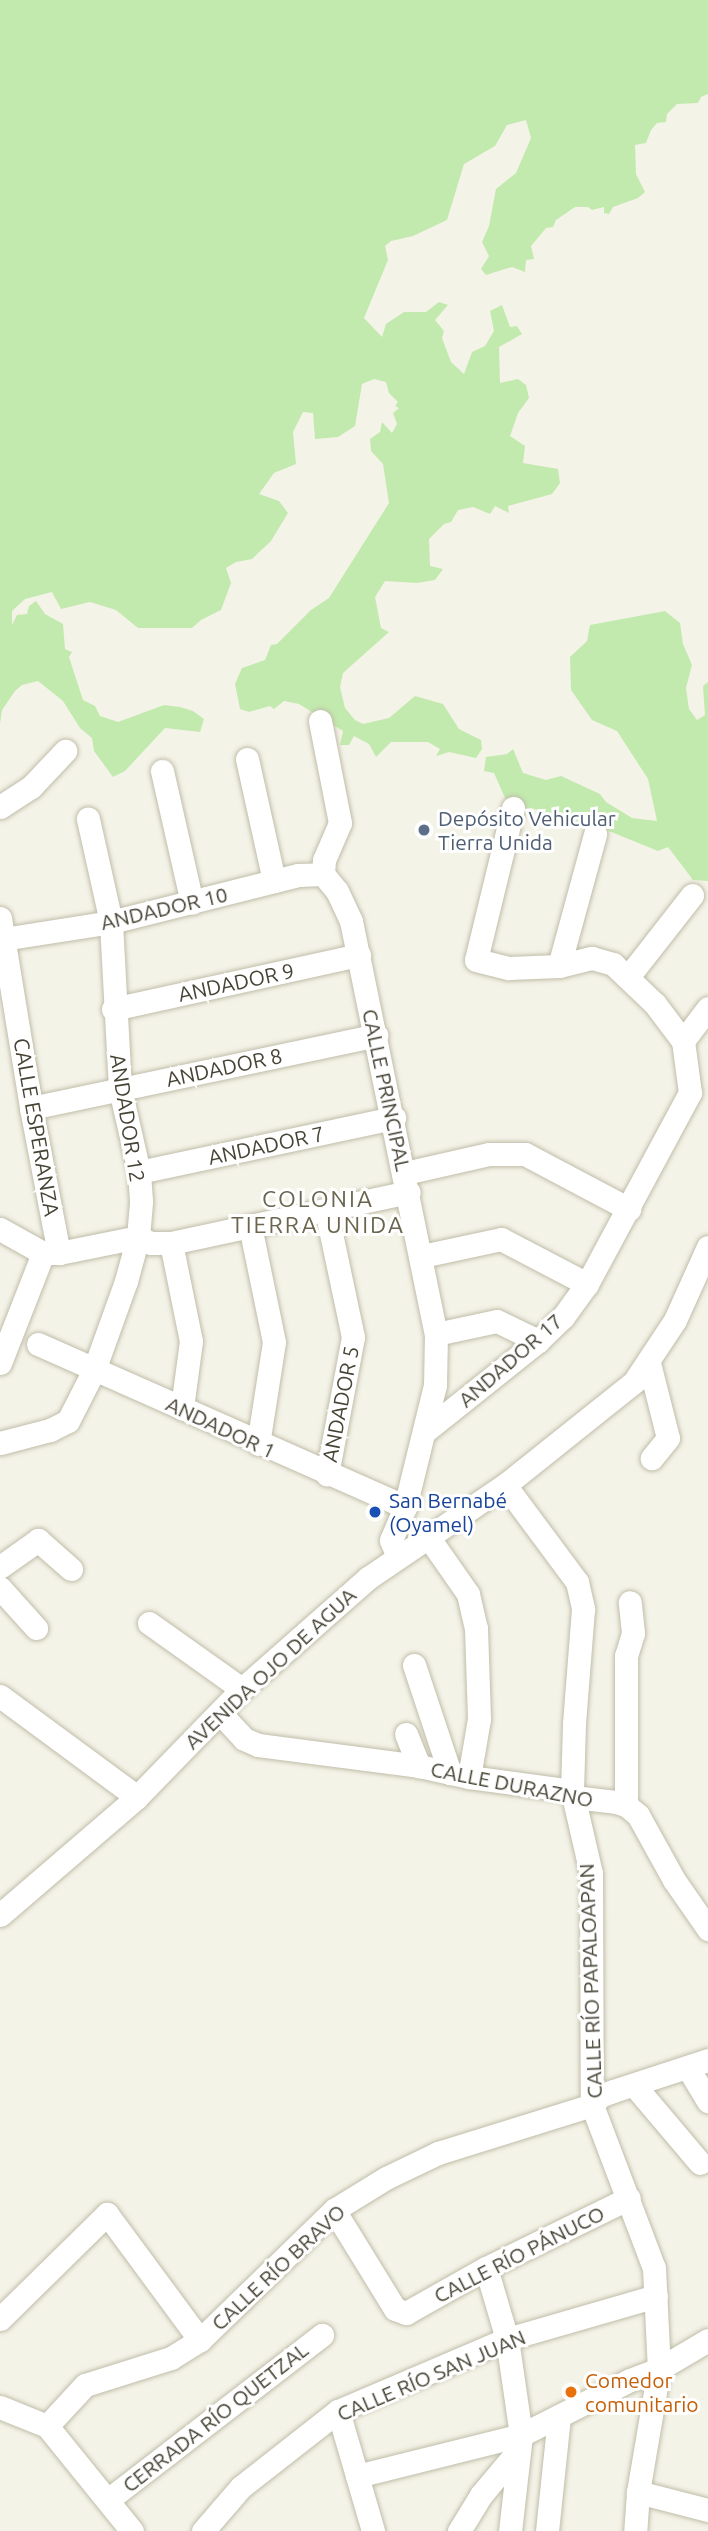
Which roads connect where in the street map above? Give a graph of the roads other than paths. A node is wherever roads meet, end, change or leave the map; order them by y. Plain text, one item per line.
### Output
1 (320, 721) dead end
2 (65, 751) dead end
3 (247, 759) dead end
4 (162, 771) dead end
5 (0, 808) edge
6 (513, 808) dead end
7 (88, 819) dead end
8 (595, 834) dead end
9 (323, 874) junction
10 (274, 881) junction
11 (692, 895) dead end
12 (192, 903) junction
13 (111, 922) junction
14 (2, 943) edge
15 (359, 955) junction
16 (559, 966) junction
17 (628, 977) junction
18 (113, 1009) junction
19 (708, 1009) edge
20 (376, 1035) junction
21 (682, 1041) junction
22 (120, 1088) junction
23 (699, 1095) edge
24 (31, 1108) junction
25 (394, 1118) junction
26 (139, 1172) junction
27 (407, 1182) junction
28 (629, 1209) junction
29 (326, 1210) junction
30 (250, 1226) junction
31 (0, 1229) edge
32 (138, 1237) junction
33 (171, 1243) junction
34 (708, 1247) edge
35 (51, 1253) junction
36 (422, 1256) junction
37 (703, 1270) edge
38 (587, 1283) junction
39 (436, 1334) junction
40 (538, 1341) junction
41 (38, 1344) dead end
42 (1, 1357) edge
43 (649, 1363) junction
44 (94, 1370) junction
45 (181, 1408) junction
46 (424, 1432) junction
47 (10, 1441) edge
48 (258, 1444) junction
49 (0, 1453) edge
50 (652, 1458) dead end
51 (327, 1475) junction
52 (505, 1485) junction
53 (405, 1507) junction
54 (429, 1538) junction
55 (398, 1557) junction
56 (0, 1567) edge
57 (71, 1569) dead end
58 (0, 1588) edge
59 (631, 1602) dead end
60 (149, 1623) dead end
61 (36, 1628) dead end
62 (414, 1665) dead end
63 (242, 1689) junction
64 (0, 1696) edge
65 (220, 1713) junction
66 (406, 1734) dead end
67 (419, 1766) junction
68 (459, 1775) junction
69 (572, 1794) junction
70 (138, 1797) junction
71 (626, 1805) junction
72 (0, 1915) edge
73 (708, 1929) edge
74 (698, 2064) edge
75 (634, 2085) junction
76 (708, 2101) edge
77 (592, 2105) junction
78 (700, 2163) dead end
79 (629, 2198) junction
80 (334, 2210) junction
81 (486, 2268) junction
82 (656, 2296) junction
83 (0, 2319) edge
84 (322, 2335) dead end
85 (507, 2339) junction
86 (200, 2340) junction
87 (708, 2340) edge
88 (659, 2369) junction
89 (0, 2407) edge
90 (338, 2411) junction
91 (559, 2416) junction
92 (47, 2426) junction
93 (519, 2444) junction
94 (357, 2476) junction
95 (638, 2491) junction
96 (109, 2499) junction
97 (708, 2510) edge
98 (132, 2531) edge
99 (203, 2531) edge
100 (373, 2531) edge
101 (459, 2531) edge
102 (510, 2531) edge
103 (547, 2531) edge
104 (635, 2531) edge

1 - 9 street
2 - 5 street
3 - 10 street
4 - 12 street
6 - 16 street
7 - 13 street, ANDADOR 12
8 - 16 street
9 - 10 street, ANDADOR 10
9 - 15 street, CALLE PRINCIPAL
10 - 12 street, ANDADOR 10
11 - 17 street
12 - 13 street, ANDADOR 10
13 - 14 street, ANDADOR 10
13 - 18 street, ANDADOR 12
14 - 24 street, CALLE ESPERANZA
15 - 18 street, ANDADOR 9
15 - 20 street, CALLE PRINCIPAL
16 - 17 street
17 - 21 street
18 - 22 street, ANDADOR 12
19 - 21 street
20 - 22 street, ANDADOR 8
20 - 25 street, CALLE PRINCIPAL
21 - 23 street
22 - 24 street, ANDADOR 8
22 - 26 street, ANDADOR 12
23 - 28 street, ANDADOR 17
24 - 35 street, CALLE ESPERANZA
25 - 26 street, ANDADOR 7
25 - 27 street, CALLE PRINCIPAL
26 - 32 street, ANDADOR 12
27 - 28 street
27 - 29 street
27 - 36 street, CALLE PRINCIPAL
28 - 38 street, ANDADOR 17
29 - 30 street
29 - 51 street, ANDADOR 5
30 - 33 street
30 - 48 street
31 - 35 street
32 - 33 street
32 - 35 street
32 - 44 street, ANDADOR 12
33 - 45 street
34 - 37 street, AVENIDA OJO DE AGUA
35 - 42 street
36 - 38 street
36 - 39 street, CALLE PRINCIPAL
37 - 43 street, AVENIDA OJO DE AGUA
38 - 40 street, ANDADOR 17
39 - 40 street
39 - 46 street, CALLE PRINCIPAL
40 - 46 street, ANDADOR 17
41 - 44 street, ANDADOR 1
43 - 50 street
43 - 52 street, AVENIDA OJO DE AGUA
44 - 45 street, ANDADOR 1
44 - 47 street
45 - 48 street, ANDADOR 1
46 - 53 street, CALLE PRINCIPAL
47 - 49 street
48 - 51 street, ANDADOR 1
51 - 53 street, ANDADOR 1
52 - 54 street, AVENIDA OJO DE AGUA
52 - 69 street, CALLE RÍO PAPALOAPAN
53 - 55 street, CALLE PRINCIPAL
54 - 55 street, AVENIDA OJO DE AGUA
54 - 68 street
55 - 63 street, AVENIDA OJO DE AGUA
56 - 57 street
58 - 61 street
59 - 71 street
60 - 63 street
62 - 68 street
63 - 65 street, AVENIDA OJO DE AGUA
64 - 70 street
65 - 67 street, CALLE DURAZNO
65 - 70 street, AVENIDA OJO DE AGUA
66 - 67 street
67 - 68 street, CALLE DURAZNO
68 - 69 street, CALLE DURAZNO
69 - 71 street, CALLE DURAZNO
69 - 77 street, CALLE RÍO PAPALOAPAN
70 - 72 street, AVENIDA OJO DE AGUA
71 - 73 street
74 - 75 street, CALLE RÍO BRAVO
74 - 76 street
75 - 77 street, CALLE RÍO BRAVO
75 - 78 street
77 - 79 street, CALLE RÍO PAPALOAPAN
77 - 80 street, CALLE RÍO BRAVO
79 - 81 street, CALLE RÍO PÁNUCO
79 - 82 street, CALLE RÍO PAPALOAPAN
80 - 81 street, CALLE RÍO PÁNUCO
80 - 86 street, CALLE RÍO BRAVO
81 - 85 street
82 - 85 street, CALLE RÍO SAN JUAN
82 - 88 street, CALLE RÍO PAPALOAPAN
83 - 86 street, CALLE RÍO BRAVO
84 - 96 street, CERRADA RÍO QUETZAL
85 - 90 street, CALLE RÍO SAN JUAN
85 - 93 street
86 - 92 street, CALLE RÍO BRAVO
87 - 88 street
88 - 91 street
88 - 95 street, CALLE RÍO PAPALOAPAN
89 - 92 street
90 - 94 street
90 - 99 street, CALLE RÍO SAN JUAN
91 - 93 street
91 - 103 street
92 - 96 street
93 - 94 street
93 - 101 street
93 - 102 street
94 - 100 street
95 - 97 street
95 - 104 street, CALLE RÍO PAPALOAPAN
96 - 98 street

